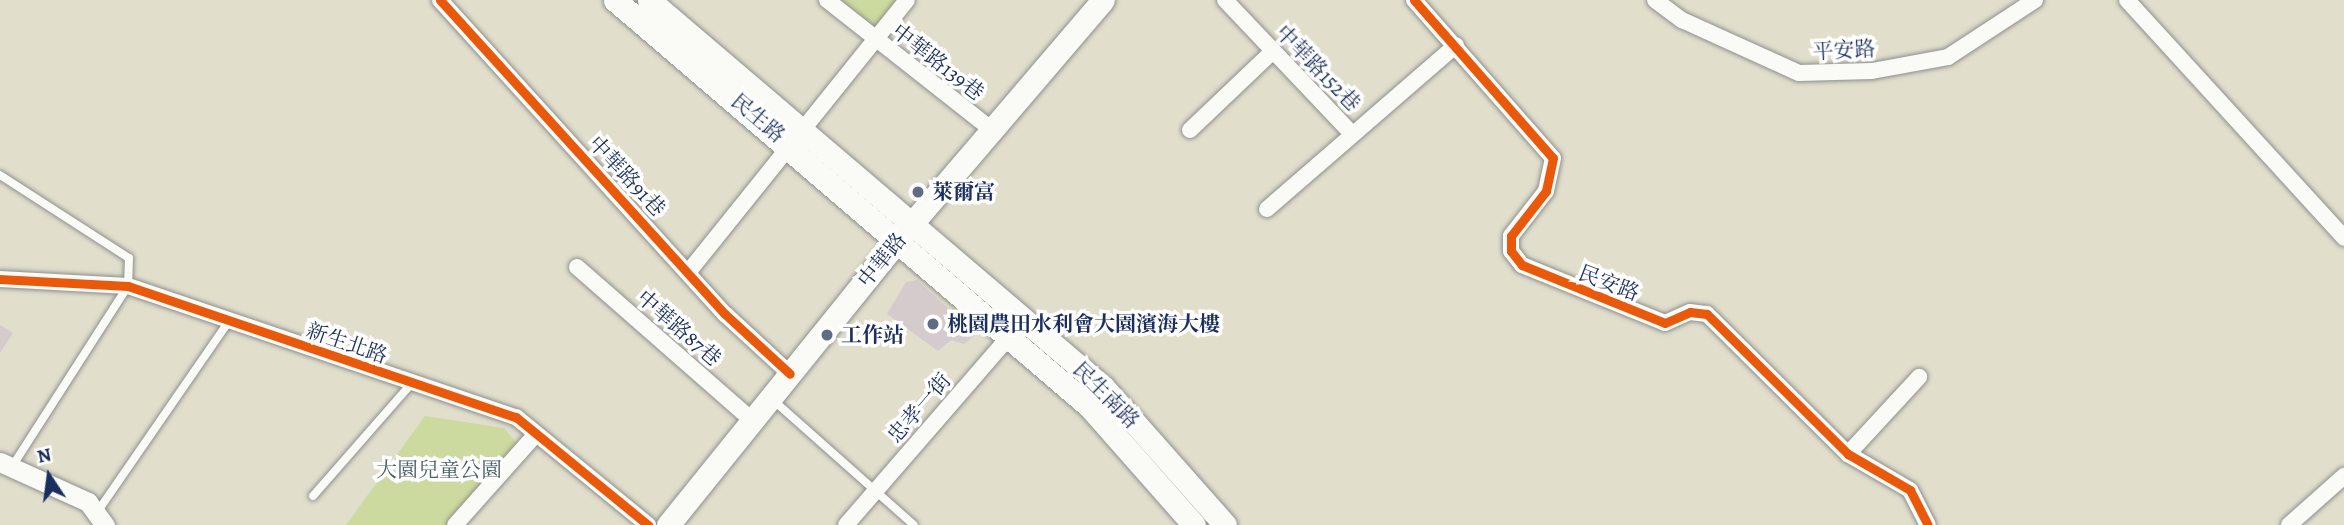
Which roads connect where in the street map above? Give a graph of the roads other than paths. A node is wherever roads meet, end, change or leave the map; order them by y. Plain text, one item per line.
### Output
1 (440, 0) edge
2 (615, 0) edge
3 (649, 0) edge
4 (827, 0) edge
5 (907, 0) edge
6 (1103, 0) edge
7 (1225, 0) edge
8 (1414, 0) edge
9 (1656, 0) edge
10 (2035, 0) edge
11 (2127, 0) edge
12 (875, 39) junction
13 (1456, 45) junction
14 (1273, 51) junction
15 (992, 130) junction
16 (1191, 130) dead end
17 (1353, 134) junction
18 (795, 136) junction
19 (0, 175) edge
20 (1267, 209) dead end
21 (913, 222) junction
22 (2344, 238) edge
23 (897, 240) junction
24 (577, 267) dead end
25 (690, 270) junction
26 (0, 279) edge
27 (128, 286) junction
28 (1024, 319) junction
29 (229, 321) junction
30 (1008, 337) junction
31 (790, 374) junction
32 (1919, 377) dead end
33 (411, 384) junction
34 (771, 398) junction
35 (753, 421) junction
36 (536, 434) junction
37 (1848, 454) junction
38 (6, 464) edge
39 (2344, 476) edge
40 (879, 487) junction
41 (313, 496) dead end
42 (101, 519) edge
43 (455, 525) edge
44 (648, 525) edge
45 (668, 525) edge
46 (847, 525) edge
47 (914, 525) edge
48 (1194, 525) edge
49 (1225, 525) edge
50 (1928, 525) edge
51 (2288, 525) edge

1 - 25 street, 中華路91巷
2 - 18 main road, 民生路
3 - 18 main road, 民生路
4 - 12 street, 中華路139巷
5 - 12 street
6 - 15 main road, 中華路
7 - 14 street, 中華路152巷
8 - 13 street, 民安路
9 - 10 street, 平安路
11 - 22 street
12 - 15 street, 中華路139巷
12 - 18 street
13 - 17 street
13 - 37 street, 民安路
14 - 16 street
14 - 17 street, 中華路152巷
15 - 21 main road, 中華路
17 - 20 street
18 - 21 main road, 民生路
18 - 23 main road, 民生路
18 - 25 street
19 - 27 lane
21 - 23 main road, 中華路
21 - 28 main road, 民生南路
23 - 30 main road, 民生南路
23 - 31 main road, 中華路
24 - 35 street, 中華路87巷
25 - 31 street, 中華路91巷
26 - 27 street, 新生北路
27 - 29 street, 新生北路
27 - 38 lane
28 - 30 street, 忠孝一街
28 - 49 main road, 民生南路
29 - 33 street, 新生北路
29 - 42 lane
30 - 40 street, 忠孝一街
30 - 48 main road, 民生南路
31 - 34 main road, 中華路
32 - 37 street
33 - 36 street, 新生北路
33 - 41 lane
34 - 35 main road, 中華路
34 - 40 lane
35 - 45 main road, 中華路
36 - 43 street
36 - 44 street, 新生北路
37 - 50 street, 民安路
38 - 42 street
39 - 51 street
40 - 46 street, 忠孝一街
40 - 47 lane

